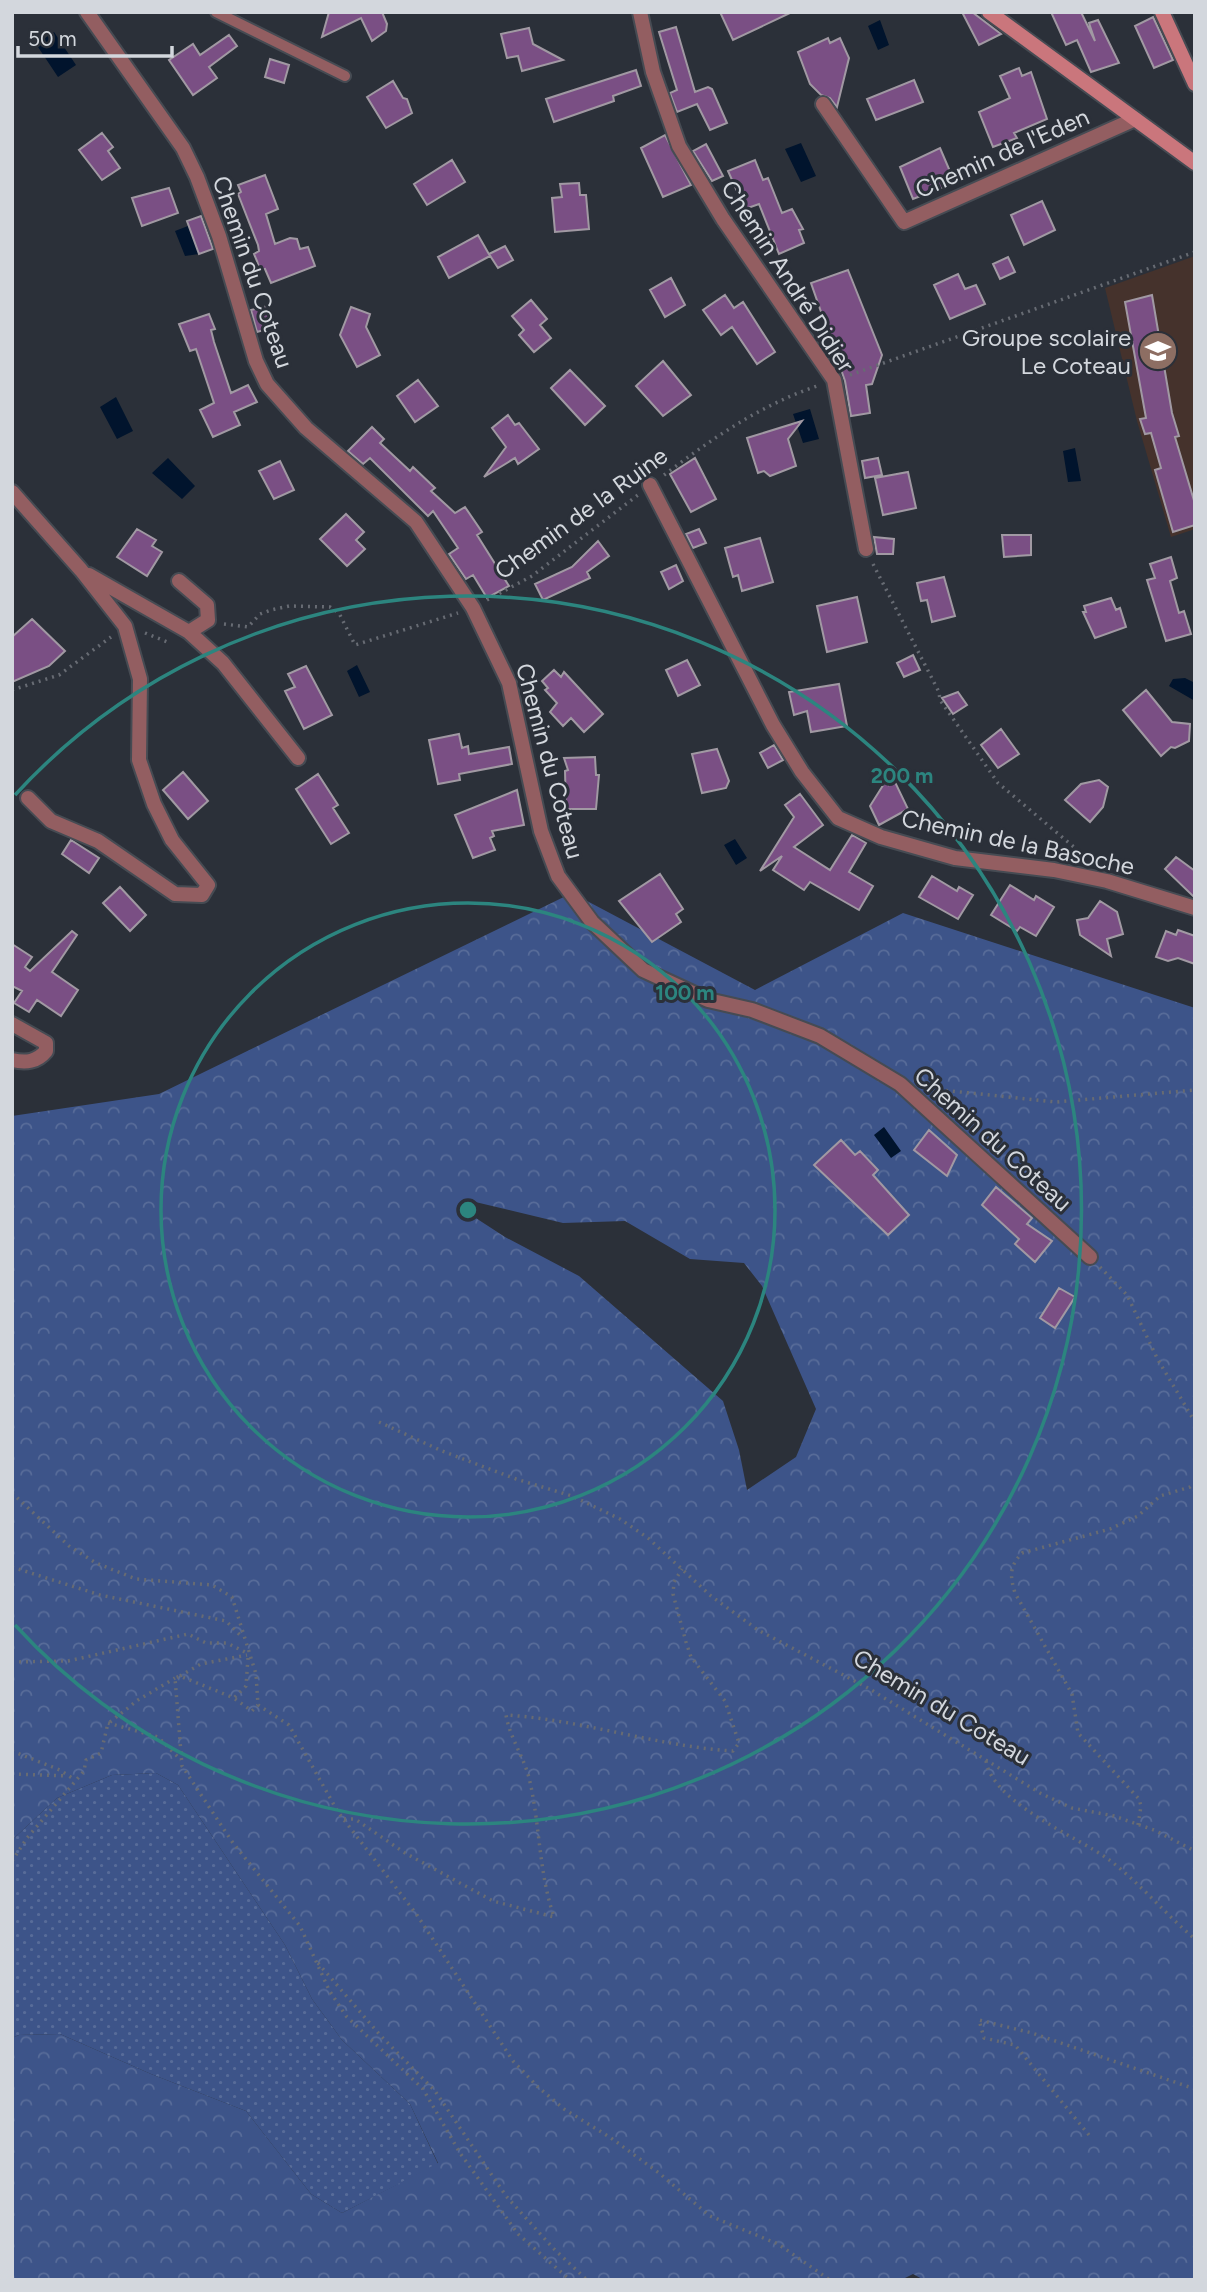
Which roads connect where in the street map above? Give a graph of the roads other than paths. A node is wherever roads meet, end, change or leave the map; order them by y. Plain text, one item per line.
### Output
1 (87, 12) edge
2 (216, 12) edge
3 (640, 12) edge
4 (989, 12) edge
5 (1162, 12) edge
6 (345, 76) dead end
7 (1195, 84) edge
8 (823, 104) dead end
9 (1135, 119) junction
10 (1195, 163) edge
11 (650, 485) road end
12 (12, 492) edge
13 (866, 549) road end
14 (81, 570) junction
15 (179, 581) dead end
16 (189, 632) junction
17 (298, 758) dead end
18 (28, 797) dead end
19 (1195, 908) edge
20 (12, 1024) edge
21 (12, 1060) edge
22 (1090, 1257) road end

1 - 22 street, Chemin du Coteau
2 - 6 lane
3 - 13 street, Chemin André Didier
4 - 9 main road
5 - 7 main road
8 - 9 street, Chemin de l'Eden
9 - 10 main road
11 - 19 street, Chemin de la Basoche
12 - 14 street
14 - 16 street
14 - 18 street
15 - 16 street
16 - 17 street
20 - 21 street

